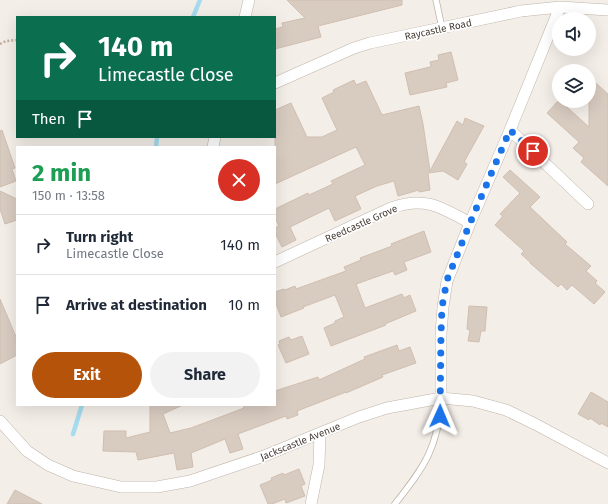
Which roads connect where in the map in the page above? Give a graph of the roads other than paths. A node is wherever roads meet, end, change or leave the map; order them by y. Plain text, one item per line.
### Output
1 (249, 0) edge
2 (436, 0) edge
3 (560, 7) junction
4 (608, 10) edge
5 (245, 16) edge
6 (442, 28) junction
7 (276, 83) edge
8 (510, 130) junction
9 (588, 204) dead end
10 (470, 223) junction
11 (276, 262) edge
12 (441, 398) junction
13 (0, 421) edge
14 (320, 433) junction
15 (608, 464) edge
16 (311, 504) edge
17 (395, 504) edge

1 - 5 street
2 - 6 lane
3 - 4 street, Raycastle Road
3 - 6 street, Raycastle Road
3 - 8 street
6 - 7 street, Raycastle Road
8 - 9 street
8 - 10 street
10 - 11 street, Reedcastle Grove
10 - 12 street
12 - 14 street, Jackscastle Avenue
12 - 15 street, Jackscastle Avenue
12 - 17 lane
13 - 14 street, Jackscastle Avenue
14 - 16 street

